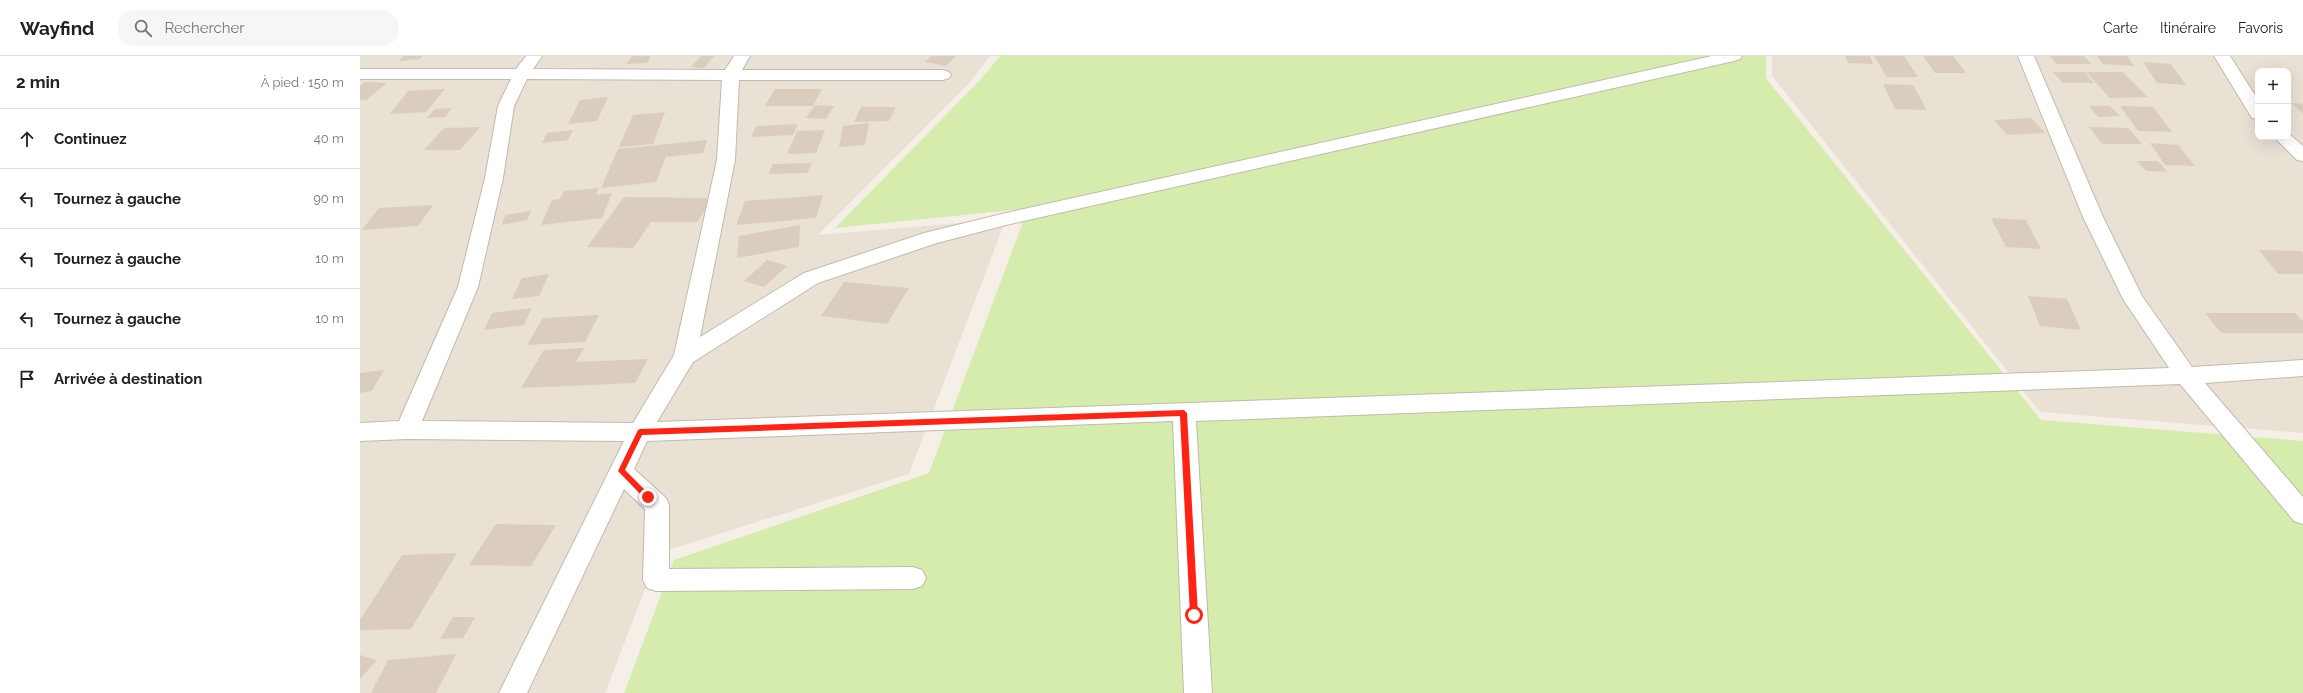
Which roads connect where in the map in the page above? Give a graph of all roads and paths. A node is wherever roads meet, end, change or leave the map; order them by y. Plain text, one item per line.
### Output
1 (534, 56) edge
2 (742, 56) edge
3 (1734, 56) edge
4 (2026, 56) edge
5 (2222, 56) edge
6 (522, 73) junction
7 (360, 74) edge
8 (731, 74) junction
9 (942, 75) dead end
10 (2255, 109) edge
11 (2285, 140) edge
12 (2303, 156) edge
13 (685, 356) junction
14 (2303, 368) edge
15 (2186, 376) junction
16 (1184, 413) junction
17 (407, 430) junction
18 (360, 432) edge
19 (640, 432) junction
20 (622, 471) junction
21 (2303, 514) edge
22 (913, 578) dead end
23 (512, 693) edge
24 (1198, 693) edge

1 - 6 street
2 - 8 street
3 - 13 street
4 - 15 street
5 - 10 street
6 - 7 street
6 - 8 street
6 - 17 street
8 - 9 street
8 - 13 street
11 - 12 street
13 - 19 street
14 - 15 street
15 - 16 street
15 - 21 street
16 - 19 street
16 - 24 street
17 - 18 street
17 - 19 street
19 - 20 street
20 - 22 street
20 - 23 street

